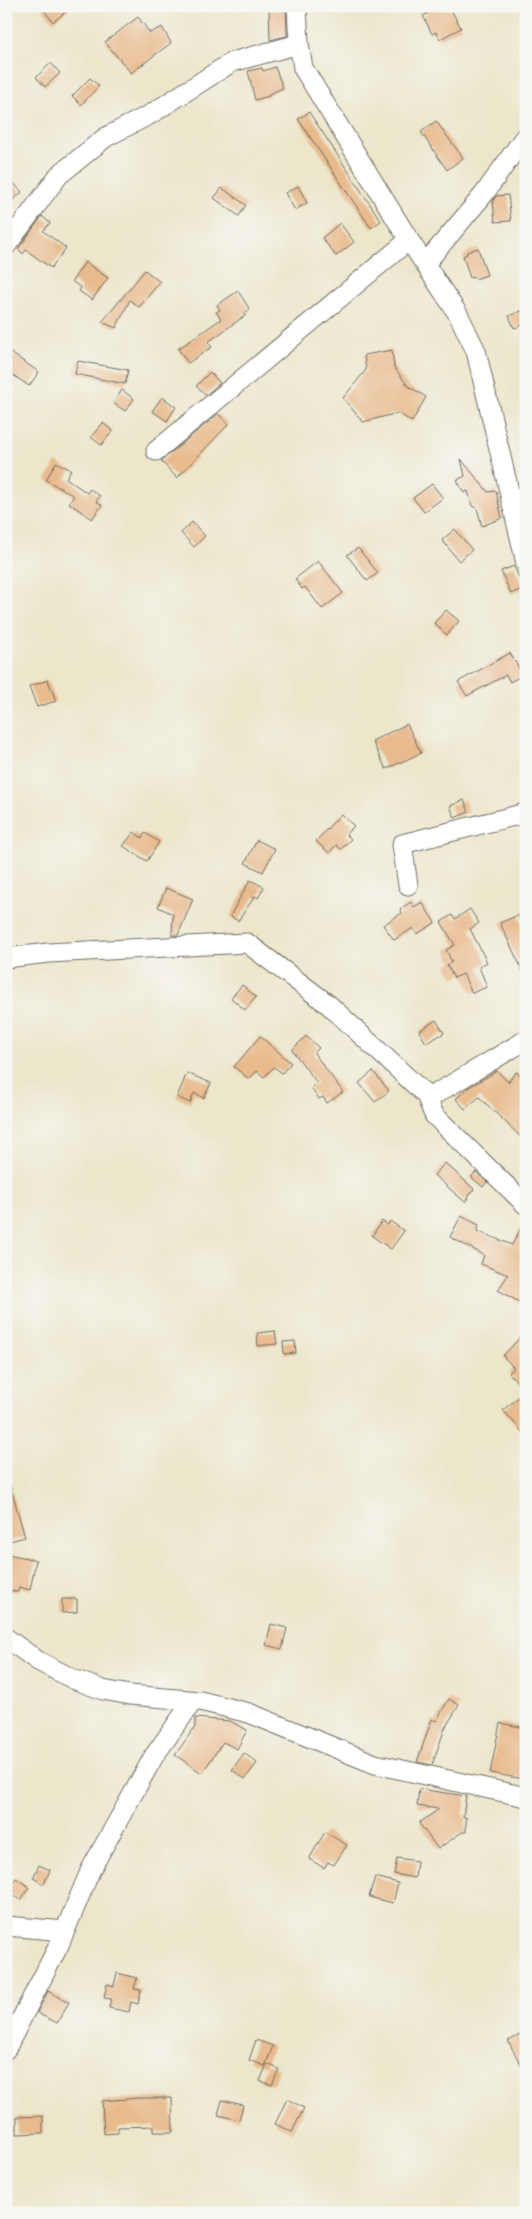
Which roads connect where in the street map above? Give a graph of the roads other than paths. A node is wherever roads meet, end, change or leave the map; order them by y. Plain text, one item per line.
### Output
1 (297, 6) edge
2 (299, 44) junction
3 (526, 135) edge
4 (409, 240) junction
5 (6, 246) edge
6 (426, 264) junction
7 (156, 451) dead end
8 (526, 563) edge
9 (526, 813) edge
10 (408, 885) dead end
11 (6, 958) edge
12 (526, 1040) edge
13 (426, 1095) junction
14 (526, 1205) edge
15 (6, 1638) edge
16 (193, 1701) junction
17 (526, 1797) edge
18 (6, 1926) edge
19 (65, 1931) junction
20 (6, 2049) edge

1 - 2 street
2 - 4 street
2 - 5 street
3 - 6 street
4 - 6 street
4 - 7 street
6 - 8 street
9 - 10 street
11 - 13 street
12 - 13 street
13 - 14 street
15 - 16 street
16 - 17 street
16 - 19 street
18 - 19 street
19 - 20 street

